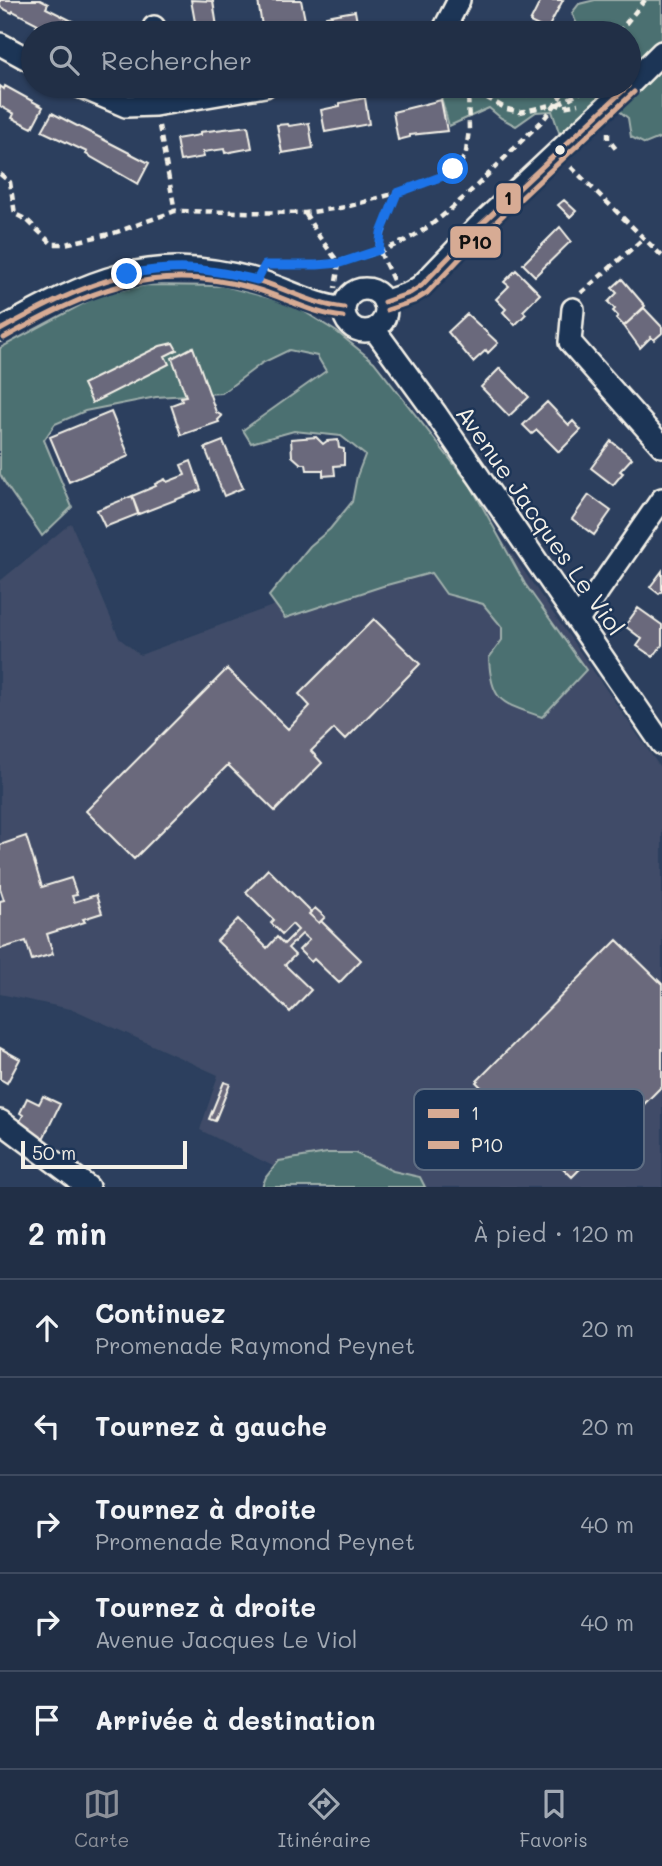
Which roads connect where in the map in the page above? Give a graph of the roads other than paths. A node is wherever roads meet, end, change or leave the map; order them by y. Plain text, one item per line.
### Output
1 (459, 0) edge
2 (448, 21) edge
3 (0, 44) edge
4 (662, 52) edge
5 (21, 55) edge
6 (641, 72) edge
7 (107, 98) edge
8 (162, 98) edge
9 (615, 98) edge
10 (392, 299) junction
11 (336, 307) junction
12 (573, 309) road end
13 (374, 329) junction
14 (0, 330) edge
15 (662, 446) edge
16 (662, 499) edge
17 (578, 620) junction
18 (662, 744) edge
19 (0, 1121) edge
20 (88, 1187) edge

1 - 2 street
3 - 5 street
4 - 6 street
7 - 8 street
9 - 10 street
10 - 11 street
10 - 13 street
11 - 13 street
11 - 14 street
12 - 15 street
13 - 17 street, Avenue Jacques Le Viol
16 - 17 street
17 - 18 street, Avenue Jacques Le Viol
19 - 20 street

